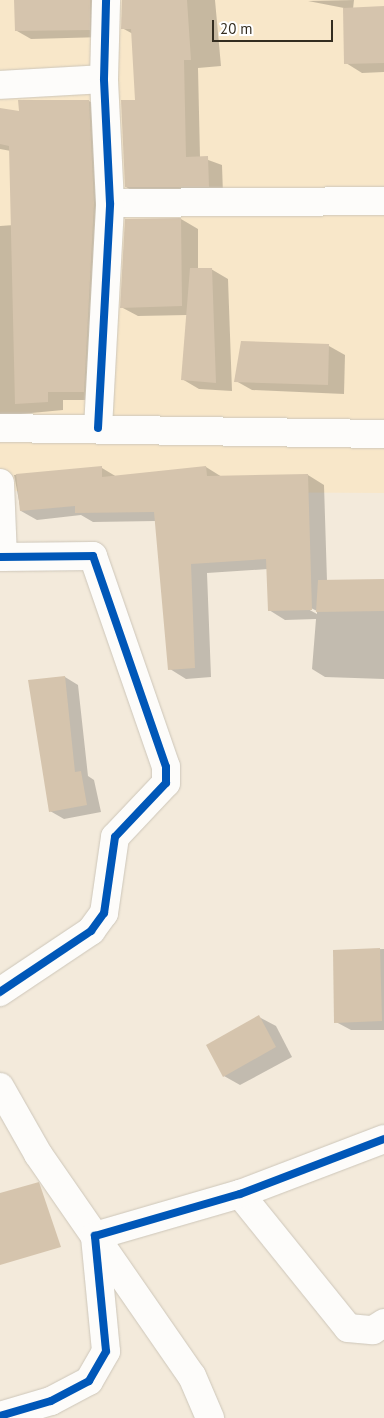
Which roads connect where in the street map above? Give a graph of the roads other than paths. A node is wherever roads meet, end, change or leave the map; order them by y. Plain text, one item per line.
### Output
1 (106, 0) edge
2 (104, 79) junction
3 (0, 85) edge
4 (384, 201) edge
5 (110, 203) junction
6 (0, 428) edge
7 (98, 428) junction
8 (384, 434) edge
9 (0, 482) edge
10 (1, 557) edge
11 (0, 992) edge
12 (0, 1087) edge
13 (384, 1138) edge
14 (240, 1194) junction
15 (94, 1236) junction
16 (384, 1323) edge
17 (0, 1416) edge
18 (210, 1418) edge

1 - 2 street
2 - 3 street
2 - 5 street
4 - 5 street
5 - 7 street
6 - 7 street
7 - 8 street
9 - 10 street
10 - 11 street
12 - 15 street
13 - 14 street
14 - 15 street
14 - 16 street
15 - 17 street
15 - 18 street

